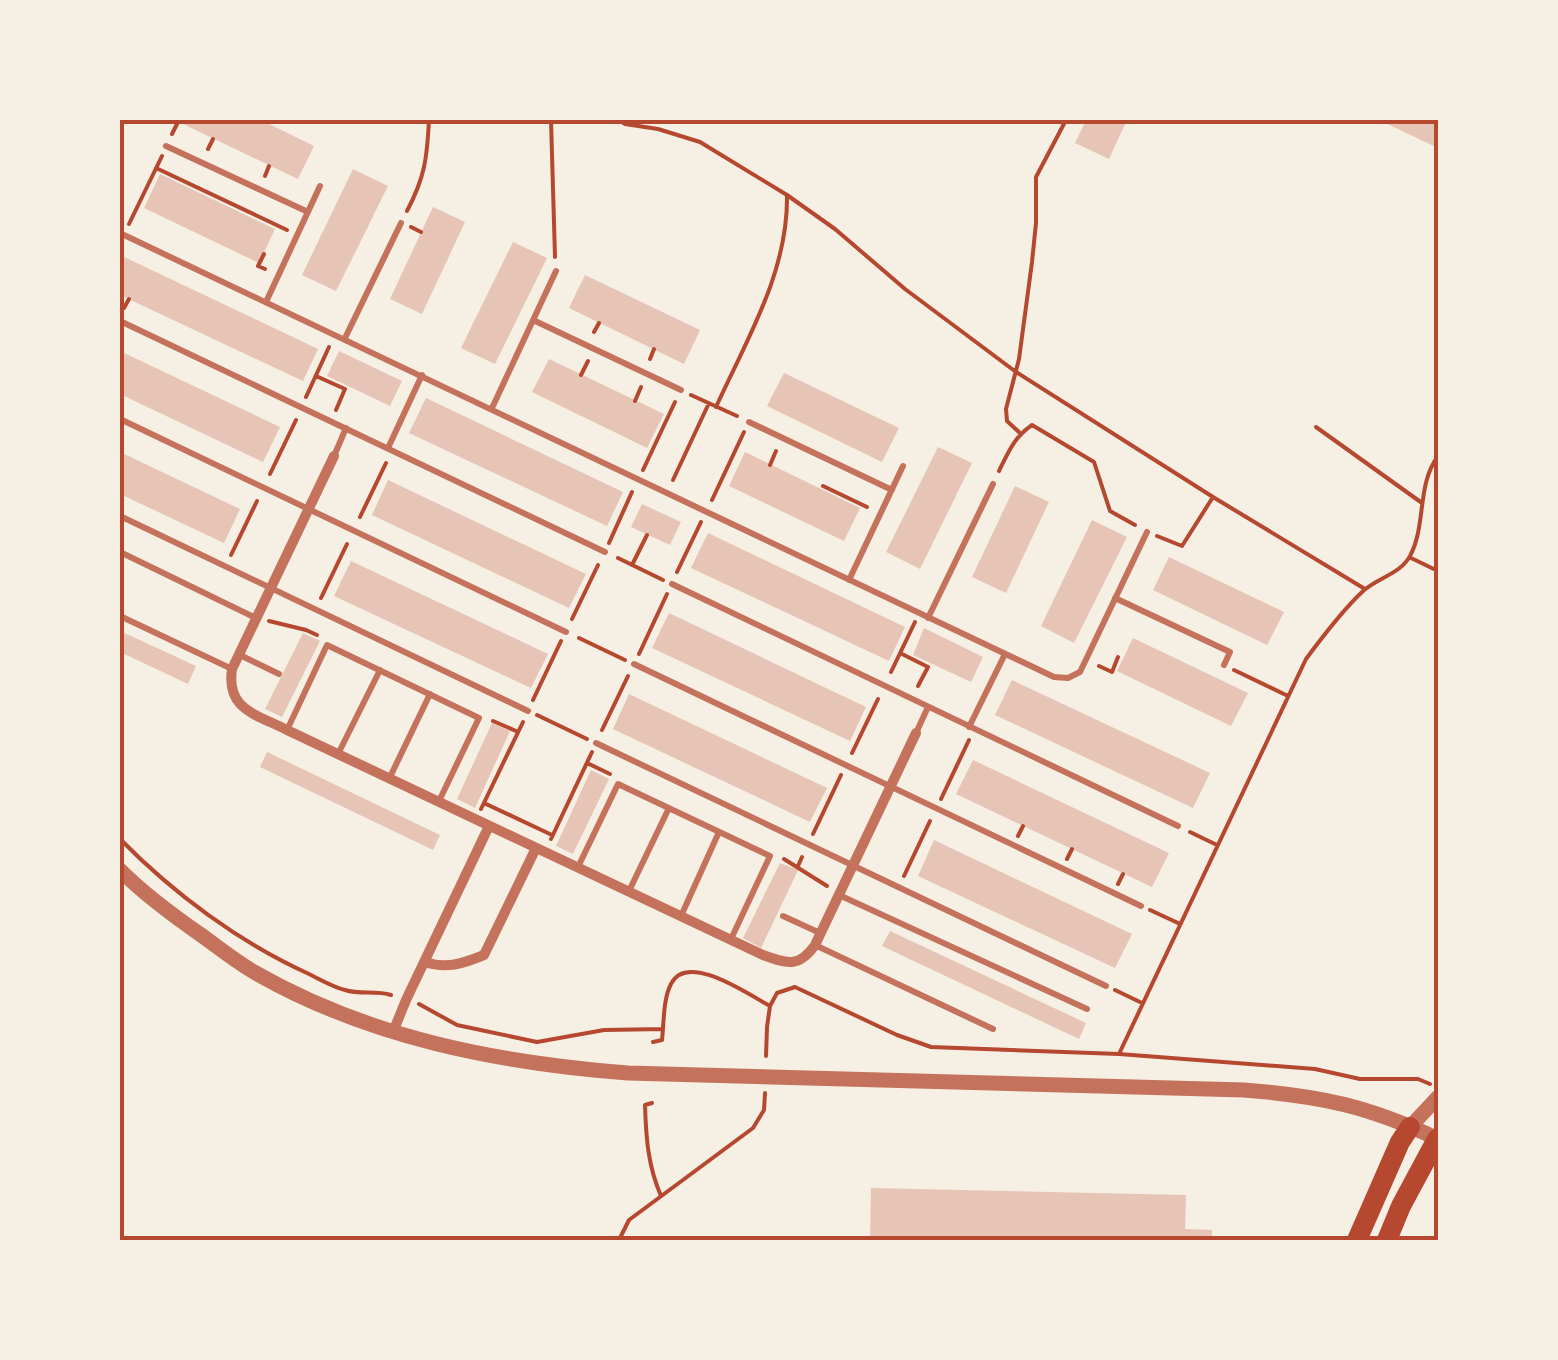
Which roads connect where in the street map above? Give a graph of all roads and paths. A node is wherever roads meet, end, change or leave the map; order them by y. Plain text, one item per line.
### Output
1 (179, 120) edge
2 (429, 120) edge
3 (552, 120) edge
4 (618, 120) edge
5 (1066, 120) edge
6 (166, 146) junction
7 (156, 168) junction
8 (320, 186) dead end
9 (787, 195) junction
10 (308, 212) junction
11 (401, 223) joint
12 (124, 234) joint
13 (298, 235) junction
14 (556, 272) joint
15 (266, 302) junction
16 (533, 320) junction
17 (120, 321) edge
18 (336, 334) junction
19 (345, 338) junction
20 (1016, 372) junction
21 (422, 375) junction
22 (316, 376) junction
23 (681, 390) junction
24 (708, 403) junction
25 (301, 407) junction
26 (716, 407) junction
27 (492, 408) junction
28 (120, 419) edge
29 (330, 421) junction
30 (749, 422) junction
31 (1316, 427) dead end
32 (346, 428) junction
33 (1020, 434) junction
34 (388, 448) junction
35 (334, 456) joint
36 (1438, 456) edge
37 (903, 466) dead end
38 (638, 480) junction
39 (993, 484) joint
40 (824, 486) dead end
41 (264, 488) junction
42 (892, 490) junction
43 (666, 493) junction
44 (1213, 497) junction
45 (1422, 503) junction
46 (308, 509) junction
47 (706, 512) junction
48 (881, 513) junction
49 (120, 516) edge
50 (1147, 532) junction
51 (647, 535) dead end
52 (120, 552) edge
53 (605, 552) junction
54 (1410, 558) junction
55 (632, 565) junction
56 (226, 566) junction
57 (1438, 571) edge
58 (848, 580) junction
59 (672, 584) junction
60 (270, 588) junction
61 (1365, 589) junction
62 (1115, 598) junction
63 (919, 614) junction
64 (120, 616) edge
65 (256, 618) junction
66 (928, 618) junction
67 (566, 632) junction
68 (328, 645) junction
69 (900, 653) junction
70 (239, 654) junction
71 (1004, 654) junction
72 (1118, 657) dead end
73 (1086, 660) junction
74 (634, 664) junction
75 (1224, 665) dead end
76 (232, 669) junction
77 (380, 670) junction
78 (279, 674) dead end
79 (884, 686) junction
80 (430, 694) junction
81 (912, 700) junction
82 (928, 707) junction
83 (528, 711) junction
84 (479, 718) junction
85 (972, 728) junction
86 (287, 730) junction
87 (518, 732) junction
88 (916, 733) joint
89 (596, 743) junction
90 (338, 754) junction
91 (586, 763) junction
92 (846, 765) junction
93 (390, 779) junction
94 (618, 784) junction
95 (891, 786) junction
96 (438, 802) junction
97 (669, 808) junction
98 (936, 808) junction
99 (489, 826) junction
100 (1178, 826) joint
101 (720, 832) junction
102 (120, 838) edge
103 (808, 844) junction
104 (1217, 845) junction
105 (536, 848) junction
106 (770, 856) junction
107 (798, 866) junction
108 (853, 866) junction
109 (577, 868) junction
110 (120, 870) edge
111 (899, 887) junction
112 (629, 892) junction
113 (839, 895) junction
114 (1142, 906) joint
115 (783, 916) dead end
116 (680, 917) junction
117 (1180, 924) junction
118 (821, 933) junction
119 (730, 940) junction
120 (816, 945) junction
121 (424, 962) junction
122 (1106, 986) joint
123 (406, 1000) junction
124 (1142, 1003) junction
125 (770, 1006) junction
126 (1086, 1010) dead end
127 (664, 1029) junction
128 (993, 1029) dead end
129 (392, 1032) junction
130 (653, 1042) dead end
131 (1118, 1054) junction
132 (766, 1056) dead end
133 (1435, 1092) edge
134 (765, 1093) dead end
135 (652, 1104) dead end
136 (1410, 1126) junction
137 (1438, 1139) edge
138 (661, 1196) junction
139 (618, 1240) edge
140 (1357, 1240) edge
141 (1387, 1240) edge

1 - 6 path
2 - 11 path
3 - 14 path
4 - 9 path
5 - 20 path
6 - 7 path
6 - 10 lane
7 - 12 path
7 - 13 path
8 - 10 lane
9 - 20 path
9 - 26 path
10 - 13 lane
11 - 19 lane
12 - 15 lane
13 - 15 lane
14 - 16 lane
15 - 18 lane
16 - 23 lane
16 - 27 lane
17 - 25 lane
18 - 19 lane
18 - 22 path
19 - 21 lane
20 - 33 path
20 - 44 path
21 - 27 lane
21 - 34 lane
22 - 25 path
22 - 29 path
23 - 24 path
23 - 38 path
24 - 26 path
24 - 43 path
25 - 29 lane
25 - 41 path
26 - 30 path
27 - 38 lane
28 - 41 lane
29 - 32 lane
30 - 42 lane
30 - 47 path
31 - 45 path
32 - 34 lane
32 - 35 lane
33 - 39 path
33 - 50 path
34 - 53 lane
35 - 46 street
36 - 45 path
37 - 42 lane
38 - 43 lane
38 - 53 path
39 - 66 lane
40 - 48 path
41 - 46 lane
41 - 56 path
42 - 48 lane
43 - 47 lane
44 - 50 path
44 - 61 path
45 - 54 path
46 - 60 street
46 - 67 lane
47 - 58 lane
47 - 59 path
48 - 58 lane
49 - 56 lane
50 - 62 lane
51 - 55 path
52 - 65 lane
53 - 55 path
53 - 67 path
54 - 57 path
54 - 61 path
55 - 59 path
56 - 60 lane
58 - 63 lane
59 - 74 path
59 - 79 lane
60 - 65 street
60 - 83 lane
61 - 104 path
62 - 73 lane
62 - 75 lane
63 - 66 lane
63 - 69 path
64 - 76 lane
65 - 68 path
65 - 70 street
66 - 71 lane
67 - 74 path
67 - 83 path
68 - 77 lane
68 - 86 lane
69 - 79 path
69 - 81 path
70 - 76 street
70 - 78 lane
71 - 73 lane
71 - 85 lane
72 - 73 path
74 - 89 path
74 - 92 lane
76 - 86 street
77 - 80 lane
77 - 90 lane
79 - 81 lane
79 - 92 path
80 - 84 lane
80 - 93 lane
81 - 82 lane
82 - 85 lane
82 - 88 lane
83 - 87 path
83 - 89 path
84 - 87 path
84 - 96 lane
85 - 98 path
85 - 100 lane
86 - 90 street
87 - 91 path
88 - 95 street
89 - 91 path
89 - 103 lane
90 - 93 street
91 - 94 path
92 - 95 lane
92 - 103 path
93 - 96 street
94 - 97 lane
94 - 109 lane
95 - 98 lane
95 - 108 street
96 - 99 street
97 - 101 lane
97 - 112 lane
98 - 111 path
98 - 114 lane
99 - 105 street
99 - 121 street
100 - 104 path
101 - 106 lane
101 - 116 lane
102 - 123 path
103 - 107 path
103 - 108 lane
104 - 117 path
105 - 109 street
105 - 121 street
106 - 107 path
106 - 119 lane
107 - 113 path
108 - 111 lane
108 - 113 street
109 - 112 street
110 - 129 street
111 - 122 lane
112 - 116 street
113 - 118 street
113 - 126 lane
114 - 117 path
115 - 118 lane
116 - 119 street
117 - 124 path
118 - 120 street
119 - 120 street
120 - 128 lane
121 - 123 street
122 - 124 path
123 - 127 path
123 - 129 street
124 - 131 path
125 - 127 path
125 - 131 path
125 - 132 path
127 - 130 path
129 - 136 street
131 - 133 path
133 - 136 street
134 - 138 path
135 - 138 path
136 - 137 street
136 - 140 highway
137 - 141 highway
138 - 139 path

